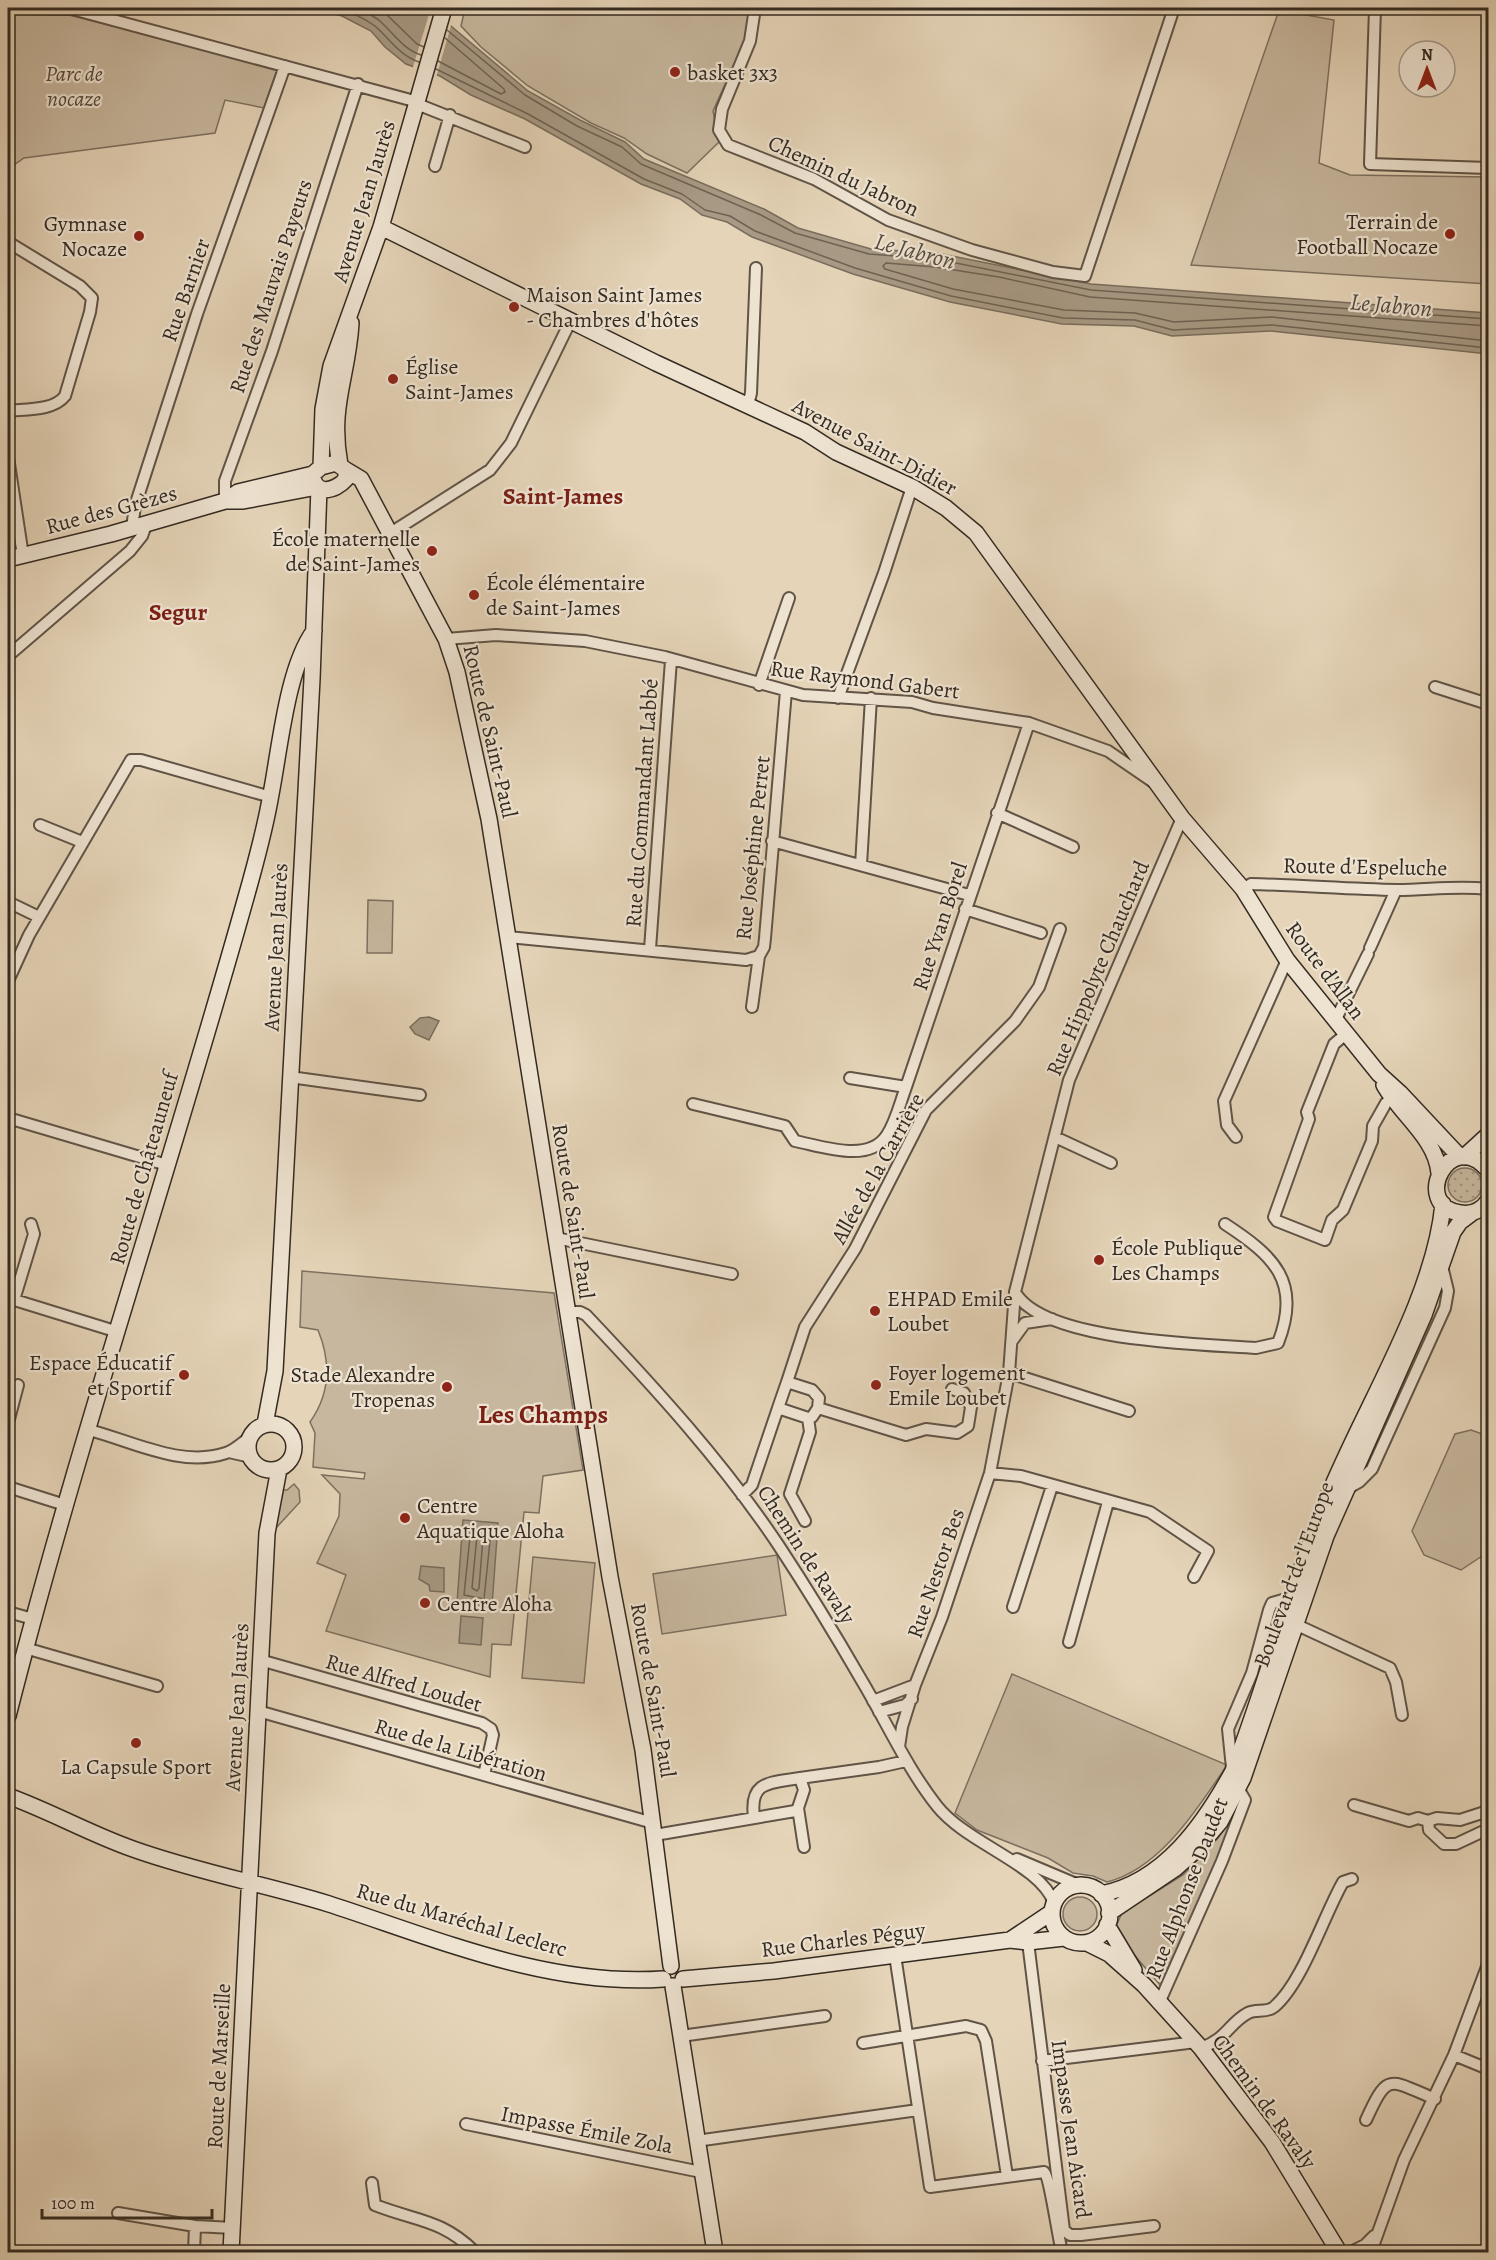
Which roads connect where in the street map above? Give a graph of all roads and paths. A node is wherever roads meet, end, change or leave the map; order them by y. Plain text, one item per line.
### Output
1 (8, 8) edge
2 (444, 8) edge
3 (755, 8) edge
4 (1173, 8) edge
5 (1314, 8) edge
6 (1375, 8) edge
7 (1397, 8) edge
8 (285, 66) junction
9 (358, 84) junction
10 (417, 103) junction
11 (450, 115) junction
12 (525, 147) dead end
13 (435, 166) dead end
14 (1488, 168) edge
15 (381, 226) junction
16 (8, 242) edge
17 (756, 268) dead end
18 (571, 320) junction
19 (748, 405) junction
20 (8, 411) edge
21 (8, 457) edge
22 (329, 478) junction
23 (912, 487) junction
24 (225, 501) junction
25 (139, 526) junction
26 (389, 534) junction
27 (15, 557) edge
28 (789, 598) dead end
29 (314, 631) junction
30 (446, 639) junction
31 (8, 656) edge
32 (671, 660) junction
33 (759, 685) junction
34 (1435, 687) dead end
35 (786, 691) junction
36 (838, 698) junction
37 (872, 698) junction
38 (1488, 704) edge
39 (1029, 723) junction
40 (1108, 751) junction
41 (1137, 754) junction
42 (1160, 787) junction
43 (271, 797) junction
44 (997, 813) junction
45 (1182, 818) junction
46 (40, 825) dead end
47 (772, 841) junction
48 (82, 842) junction
49 (1073, 847) dead end
50 (861, 865) junction
51 (1243, 889) junction
52 (1488, 889) edge
53 (1396, 890) junction
54 (969, 895) junction
55 (8, 902) edge
56 (965, 909) junction
57 (39, 917) junction
58 (1060, 929) dead end
59 (1041, 933) dead end
60 (508, 937) junction
61 (650, 949) junction
62 (759, 956) junction
63 (1287, 960) junction
64 (8, 981) edge
65 (753, 1007) dead end
66 (1335, 1021) junction
67 (1346, 1034) junction
68 (290, 1077) junction
69 (850, 1078) dead end
70 (906, 1087) junction
71 (420, 1095) dead end
72 (1396, 1096) junction
73 (693, 1104) dead end
74 (8, 1118) edge
75 (1488, 1135) edge
76 (1056, 1137) junction
77 (1236, 1137) dead end
78 (1462, 1157) junction
79 (1111, 1163) dead end
80 (167, 1165) junction
81 (1488, 1169) edge
82 (1439, 1173) junction
83 (1443, 1204) junction
84 (1482, 1210) edge
85 (31, 1224) dead end
86 (1225, 1224) dead end
87 (556, 1238) junction
88 (732, 1274) dead end
89 (1015, 1292) junction
90 (11, 1299) edge
91 (568, 1312) junction
92 (1053, 1319) junction
93 (118, 1332) junction
94 (1010, 1348) junction
95 (275, 1371) junction
96 (1009, 1373) junction
97 (787, 1382) junction
98 (18, 1385) dead end
99 (952, 1389) dead end
100 (778, 1408) junction
101 (818, 1408) junction
102 (1129, 1411) dead end
103 (808, 1418) junction
104 (8, 1423) edge
105 (265, 1424) junction
106 (281, 1426) junction
107 (89, 1430) junction
108 (250, 1437) junction
109 (228, 1452) junction
110 (250, 1457) junction
111 (263, 1468) junction
112 (279, 1468) junction
113 (990, 1473) junction
114 (1052, 1486) junction
115 (8, 1487) edge
116 (742, 1495) junction
117 (1108, 1502) junction
118 (65, 1505) junction
119 (805, 1521) dead end
120 (267, 1533) junction
121 (1194, 1577) dead end
122 (1013, 1607) dead end
123 (8, 1612) edge
124 (33, 1619) junction
125 (1297, 1624) junction
126 (1069, 1642) dead end
127 (25, 1648) junction
128 (260, 1660) junction
129 (915, 1685) junction
130 (157, 1686) dead end
131 (913, 1699) junction
132 (873, 1701) junction
133 (258, 1711) junction
134 (879, 1712) junction
135 (1402, 1715) dead end
136 (8, 1716) edge
137 (899, 1747) junction
138 (906, 1761) junction
139 (484, 1775) junction
140 (800, 1778) junction
141 (1238, 1788) junction
142 (8, 1796) edge
143 (1354, 1804) dead end
144 (798, 1808) junction
145 (1488, 1811) edge
146 (754, 1817) junction
147 (1428, 1821) junction
148 (1488, 1828) edge
149 (654, 1829) junction
150 (983, 1846) junction
151 (804, 1847) dead end
152 (1352, 1879) dead end
153 (250, 1883) junction
154 (1080, 1886) junction
155 (1101, 1894) junction
156 (1053, 1908) junction
157 (1108, 1919) junction
158 (1064, 1938) junction
159 (1010, 1941) junction
160 (1028, 1942) junction
161 (1087, 1943) junction
162 (895, 1955) junction
163 (1488, 1964) edge
164 (672, 1978) junction
165 (1143, 1985) junction
166 (1160, 2001) junction
167 (825, 2016) dead end
168 (681, 2036) junction
169 (906, 2036) junction
170 (863, 2043) dead end
171 (1198, 2045) junction
172 (1454, 2055) junction
173 (1042, 2061) junction
174 (1488, 2069) edge
175 (1435, 2098) junction
176 (918, 2110) junction
177 (1366, 2121) dead end
178 (466, 2124) dead end
179 (696, 2141) junction
180 (700, 2172) junction
181 (1007, 2176) junction
182 (372, 2183) dead end
183 (117, 2213) dead end
184 (195, 2226) junction
185 (1154, 2226) dead end
186 (233, 2228) junction
187 (1376, 2234) junction
188 (710, 2252) edge
189 (194, 2253) edge
190 (231, 2253) edge
191 (475, 2253) edge
192 (1062, 2253) edge
193 (1339, 2253) edge
194 (1351, 2253) edge
195 (1371, 2253) edge

1 - 8 street
2 - 10 main road, Avenue Jean Jaurès
3 - 4 street, Chemin du Jabron
5 - 6 street
6 - 7 street
6 - 14 street
8 - 9 street
8 - 25 street, Rue Barnier
9 - 10 street
9 - 24 street, Rue des Mauvais Payeurs
10 - 11 street
10 - 15 main road, Avenue Jean Jaurès
11 - 12 street
11 - 13 street
15 - 18 main road, Avenue Saint-Didier
15 - 22 main road, Avenue Jean Jaurès
16 - 20 street
17 - 19 street
18 - 19 main road, Avenue Saint-Didier
18 - 26 street
19 - 23 main road, Avenue Saint-Didier
21 - 27 street
22 - 24 main road, Rue des Grèzes
22 - 26 main road, Route de Saint-Paul
22 - 29 main road, Avenue Jean Jaurès
23 - 36 street
23 - 41 main road, Avenue Saint-Didier
24 - 25 main road, Rue des Grèzes
25 - 27 main road, Rue des Grèzes
25 - 31 street
26 - 30 main road, Route de Saint-Paul
28 - 33 street
29 - 43 main road, Route de Châteauneuf
29 - 68 main road, Avenue Jean Jaurès
30 - 32 street, Rue Raymond Gabert
30 - 60 main road, Route de Saint-Paul
32 - 33 street, Rue Raymond Gabert
32 - 61 street, Rue du Commandant Labbé
33 - 35 street, Rue Raymond Gabert
34 - 38 street
35 - 36 street, Rue Raymond Gabert
35 - 47 street, Rue Joséphine Perret
36 - 37 street, Rue Raymond Gabert
37 - 39 street, Rue Raymond Gabert
37 - 50 street
39 - 40 street, Rue Raymond Gabert
39 - 44 street, Rue Yvan Borel
40 - 41 street
40 - 42 street, Rue Raymond Gabert
41 - 42 main road, Avenue Saint-Didier
42 - 45 main road, Avenue Saint-Didier
43 - 48 street
43 - 80 main road, Route de Châteauneuf
44 - 49 street
44 - 54 street, Rue Yvan Borel
45 - 51 main road, Avenue Saint-Didier
45 - 76 street, Rue Hippolyte Chauchard
46 - 48 street
47 - 50 street
47 - 62 street, Rue Joséphine Perret
48 - 57 street
50 - 54 street
51 - 53 street, Route d'Espeluche
51 - 63 main road, Route d'Allan
52 - 53 street, Route d'Espeluche
53 - 66 street
54 - 56 street, Rue Yvan Borel
55 - 57 street
56 - 59 street
56 - 70 street, Rue Yvan Borel
57 - 64 street
58 - 97 street, Allée de la Carrière
60 - 61 street
60 - 87 main road, Route de Saint-Paul
61 - 62 street
62 - 65 street, Rue Joséphine Perret
63 - 66 main road, Route d'Allan
63 - 77 street
66 - 67 main road, Route d'Allan
67 - 72 main road, Route d'Allan
67 - 72 street
68 - 71 street
68 - 95 main road, Avenue Jean Jaurès
69 - 70 street
70 - 73 street, Rue Yvan Borel
72 - 78 main road, Route d'Allan
72 - 82 main road, Route d'Allan
74 - 80 street
75 - 78 main road
76 - 79 street
76 - 89 street, Rue Hippolyte Chauchard
78 - 81 main road
78 - 82 main road
80 - 93 main road, Route de Châteauneuf
82 - 83 main road, Boulevard de l'Europe
83 - 84 main road
83 - 155 main road, Boulevard de l'Europe
84 - 125 main road, Boulevard de l'Europe
85 - 90 street
86 - 92 street
87 - 88 street
87 - 91 main road, Route de Saint-Paul
89 - 92 street
89 - 94 street, Rue Hippolyte Chauchard
90 - 93 street
91 - 116 street, Chemin de Ravaly
91 - 149 main road, Route de Saint-Paul
92 - 94 street
93 - 107 main road, Route de Châteauneuf
94 - 96 street, Rue Hippolyte Chauchard
95 - 105 main road, Avenue Jean Jaurès
95 - 106 main road, Avenue Jean Jaurès
96 - 102 street
96 - 113 street, Rue Hippolyte Chauchard
97 - 100 street, Allée de la Carrière
97 - 101 street
98 - 104 street
99 - 101 street
100 - 103 street
100 - 116 street, Allée de la Carrière
101 - 103 street
103 - 119 street
105 - 106 main road
105 - 108 main road
106 - 112 main road
107 - 109 street
107 - 118 main road, Route de Châteauneuf
108 - 109 street
108 - 110 main road
109 - 110 street
110 - 111 main road
111 - 112 main road
111 - 120 main road, Avenue Jean Jaurès
112 - 120 main road, Avenue Jean Jaurès
113 - 114 street
113 - 129 street, Rue Nestor Bes
114 - 117 street
114 - 122 street
115 - 118 street
116 - 132 street, Chemin de Ravaly
117 - 121 street
117 - 126 street
118 - 124 main road, Route de Châteauneuf
120 - 128 main road, Avenue Jean Jaurès
123 - 124 street
124 - 127 main road, Route de Châteauneuf
125 - 135 street
125 - 141 main road, Boulevard de l'Europe
127 - 130 street
127 - 136 main road, Route de Châteauneuf
128 - 133 main road, Avenue Jean Jaurès
128 - 139 street, Rue Alfred Loudet
129 - 131 street, Rue Nestor Bes
129 - 132 street
131 - 134 street
131 - 137 street, Rue Nestor Bes
132 - 134 street, Chemin de Ravaly
133 - 139 street, Rue de la Libération
133 - 153 main road, Avenue Jean Jaurès
134 - 137 street, Chemin de Ravaly
137 - 138 street, Chemin de Ravaly
138 - 140 street
138 - 150 street, Chemin de Ravaly
139 - 149 street, Rue de la Libération
140 - 144 street
140 - 146 street
141 - 157 main road, Boulevard de l'Europe
141 - 166 street, Rue Alphonse Daudet
142 - 153 main road, Rue du Maréchal Leclerc
143 - 147 street
144 - 146 street
144 - 151 street
145 - 147 street
146 - 149 street
147 - 148 street
149 - 164 main road, Route de Saint-Paul
150 - 154 street, Chemin de Ravaly
150 - 156 street, Chemin de Ravaly
152 - 171 street
153 - 164 main road, Rue du Maréchal Leclerc
153 - 186 main road, Route de Marseille
154 - 155 main road
154 - 156 main road
155 - 157 main road
156 - 158 main road
156 - 159 main road, Rue Charles Péguy
157 - 161 main road
157 - 165 main road, Chemin de Ravaly
158 - 160 main road, Rue Charles Péguy
158 - 161 main road
159 - 160 main road, Rue Charles Péguy
159 - 162 main road, Rue Charles Péguy
160 - 173 street, Impasse Jean Aicard
161 - 165 main road, Chemin de Ravaly
162 - 164 main road, Rue Charles Péguy
162 - 169 street
163 - 172 street
164 - 168 main road, Route de Saint-Paul
165 - 166 main road, Chemin de Ravaly
166 - 171 main road, Chemin de Ravaly
167 - 168 street
168 - 179 main road, Route de Saint-Paul
169 - 170 street
169 - 176 street
169 - 181 street
171 - 173 street
171 - 193 main road, Chemin de Ravaly
172 - 174 street
172 - 175 street
173 - 185 street, Impasse Jean Aicard
175 - 177 street
175 - 187 street
176 - 179 street
176 - 181 street
178 - 180 street, Impasse Émile Zola
179 - 180 main road, Route de Saint-Paul
180 - 188 main road, Route de Saint-Paul
181 - 192 street
182 - 191 street
183 - 184 street
184 - 186 street
184 - 189 street
186 - 190 main road, Route de Marseille
187 - 194 street
187 - 195 street

